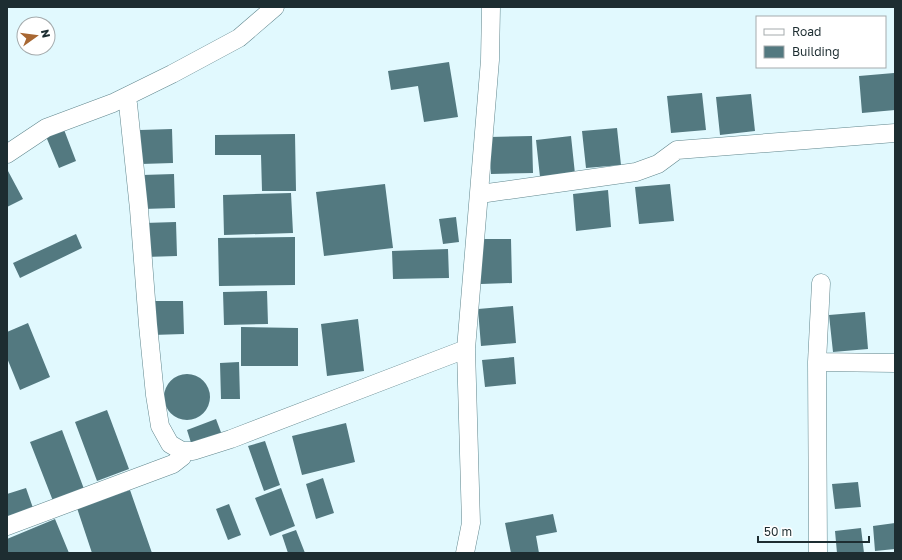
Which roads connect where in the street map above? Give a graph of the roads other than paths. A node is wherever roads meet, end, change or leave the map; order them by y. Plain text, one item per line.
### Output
1 (276, 7) edge
2 (491, 7) edge
3 (128, 104) dead end
4 (895, 133) edge
5 (7, 154) edge
6 (480, 194) junction
7 (821, 283) dead end
8 (466, 349) junction
9 (817, 362) junction
10 (895, 363) edge
11 (182, 451) junction
12 (7, 526) edge
13 (465, 553) edge
14 (818, 553) edge

1 - 5 street
2 - 6 street
3 - 11 street
4 - 6 street
6 - 8 street
7 - 9 street
8 - 11 street
8 - 13 street
9 - 10 street
9 - 14 street
11 - 12 street

